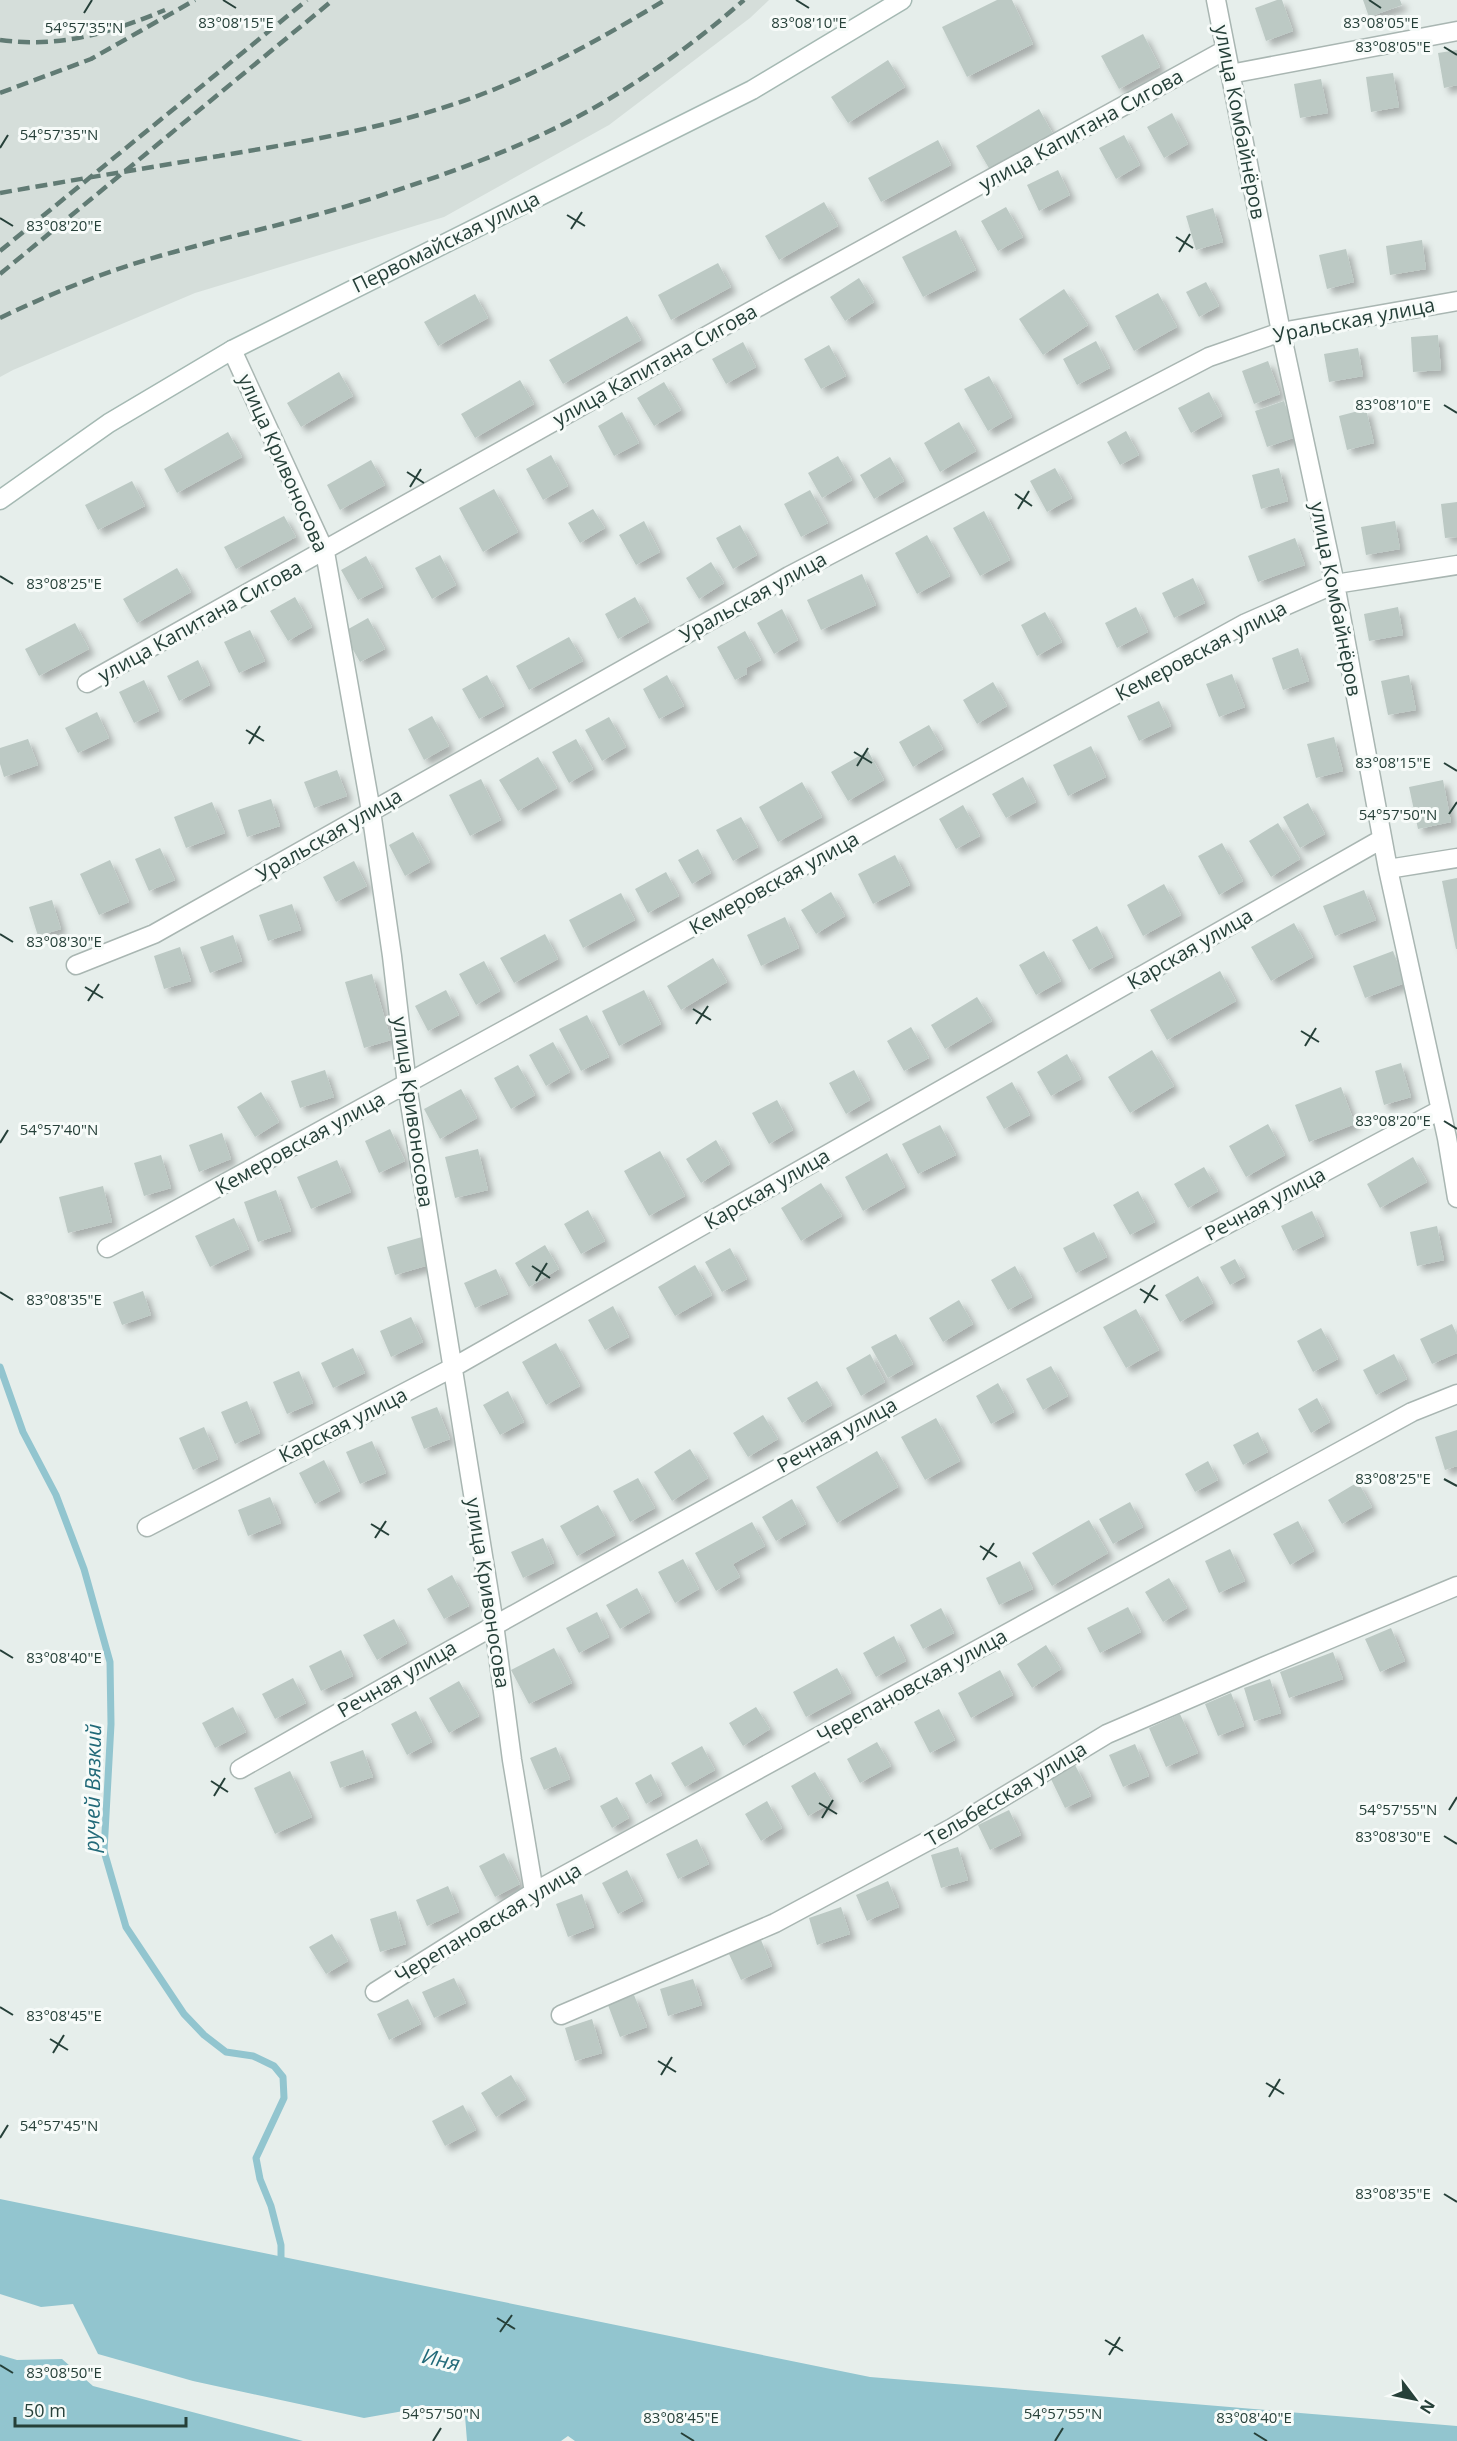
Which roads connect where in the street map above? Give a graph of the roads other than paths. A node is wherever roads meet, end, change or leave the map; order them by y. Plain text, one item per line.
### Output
1 (902, 0) edge
2 (1216, 0) edge
3 (1457, 31) edge
4 (1226, 50) junction
5 (1230, 74) junction
6 (1457, 301) edge
7 (1281, 332) junction
8 (232, 350) junction
9 (0, 500) edge
10 (325, 552) junction
11 (1457, 565) edge
12 (1335, 584) junction
13 (87, 683) dead end
14 (371, 811) junction
15 (1382, 839) junction
16 (1457, 858) edge
17 (1388, 869) junction
18 (76, 965) dead end
19 (407, 1085) junction
20 (1440, 1110) junction
21 (1452, 1138) edge
22 (1457, 1198) edge
23 (107, 1248) dead end
24 (452, 1368) junction
25 (1457, 1394) edge
26 (147, 1527) dead end
27 (1457, 1586) edge
28 (494, 1624) junction
29 (240, 1769) dead end
30 (534, 1892) junction
31 (375, 1992) dead end
32 (561, 2015) dead end

1 - 8 street, Первомайская улица
2 - 4 street, улица Комбайнёров
3 - 5 street
4 - 5 street, улица Комбайнёров
4 - 10 street, улица Капитана Сигова
5 - 7 street, улица Комбайнёров
6 - 7 street, Уральская улица
7 - 12 street, улица Комбайнёров
7 - 14 street, Уральская улица
8 - 9 street, Первомайская улица
8 - 10 street, улица Кривоносова
10 - 13 street, улица Капитана Сигова
10 - 14 street, улица Кривоносова
11 - 12 street, Кемеровская улица
12 - 15 street, улица Комбайнёров
12 - 19 street, Кемеровская улица
14 - 18 street, Уральская улица
14 - 19 street, улица Кривоносова
15 - 17 street, улица Комбайнёров
15 - 24 street, Карская улица
16 - 17 street
17 - 20 street, улица Комбайнёров
19 - 23 street, Кемеровская улица
19 - 24 street, улица Кривоносова
20 - 21 street, улица Комбайнёров
20 - 28 street, Речная улица
21 - 22 street, улица Комбайнёров
24 - 26 street, Карская улица
24 - 28 street, улица Кривоносова
25 - 30 street, Черепановская улица
27 - 32 street, Тельбесская улица
28 - 29 street, Речная улица
28 - 30 street, улица Кривоносова
30 - 31 street, Черепановская улица

